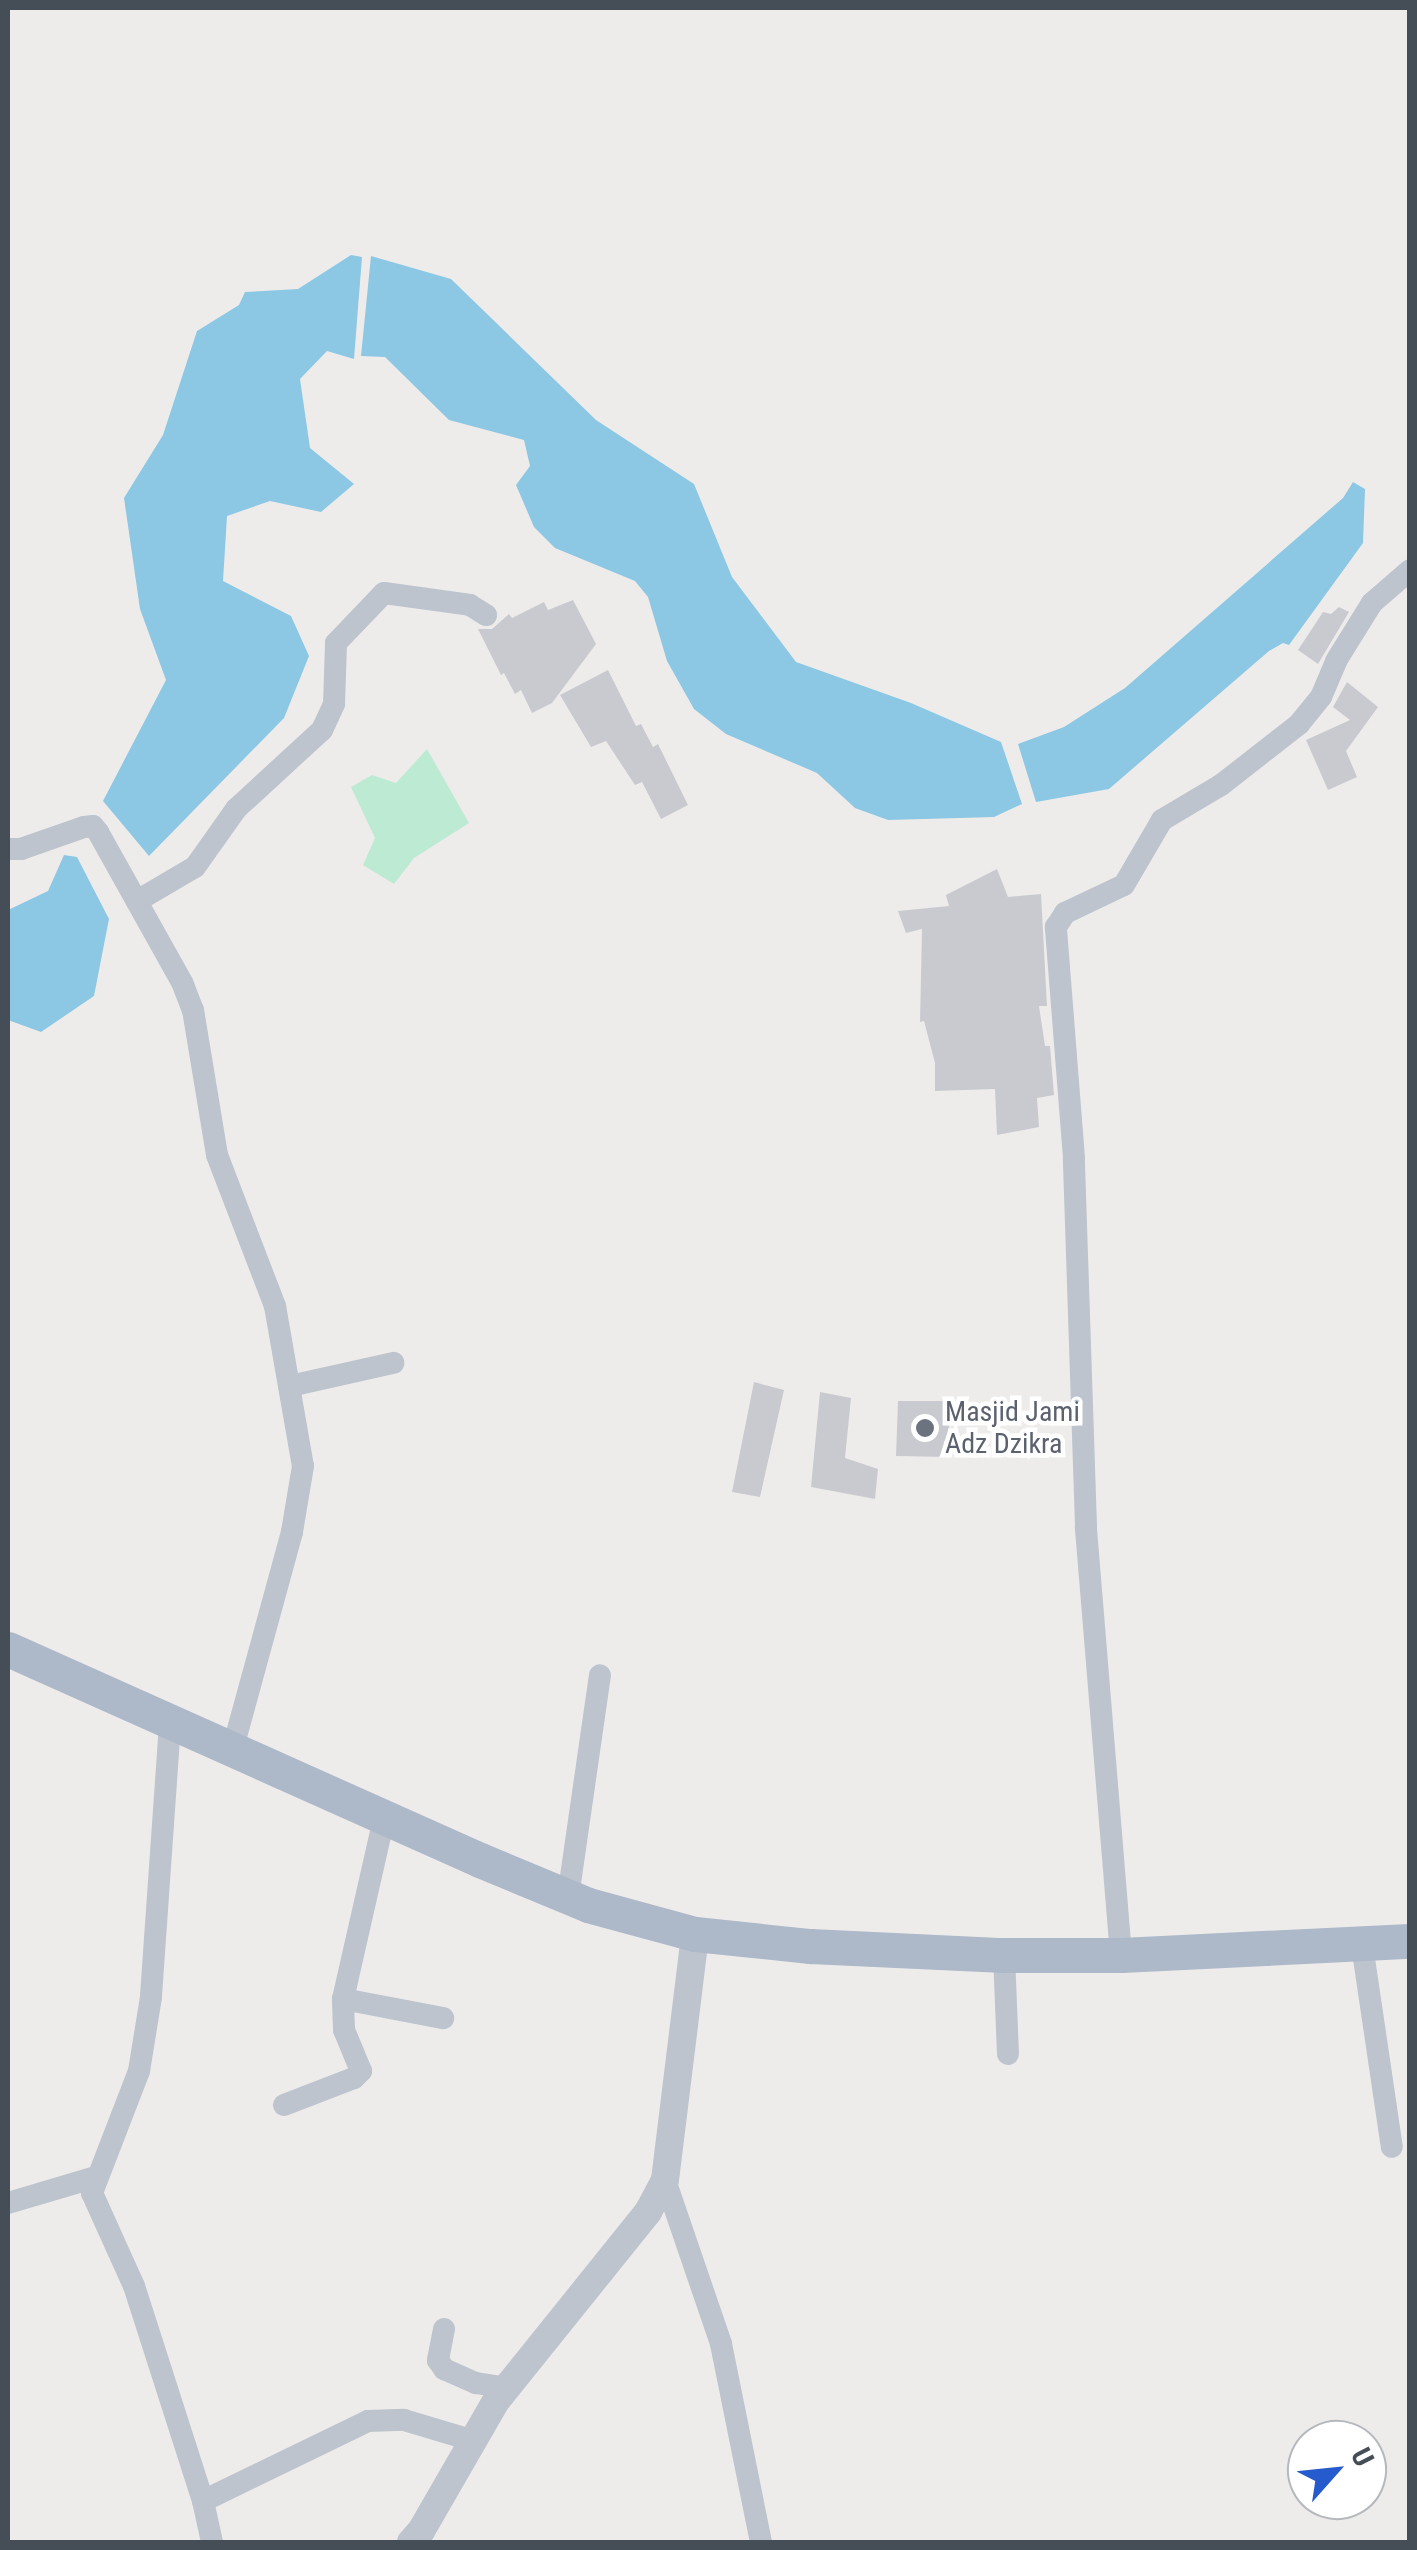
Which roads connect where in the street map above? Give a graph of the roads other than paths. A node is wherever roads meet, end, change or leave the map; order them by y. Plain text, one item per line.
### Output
1 (1410, 570) edge
2 (486, 616) dead end
3 (8, 849) edge
4 (133, 892) junction
5 (393, 1363) dead end
6 (290, 1386) junction
7 (8, 1649) edge
8 (600, 1675) dead end
9 (170, 1724) junction
10 (232, 1751) junction
11 (384, 1818) junction
12 (568, 1896) junction
13 (695, 1934) junction
14 (1410, 1941) edge
15 (1362, 1945) junction
16 (1004, 1955) junction
17 (1122, 1955) junction
18 (343, 1999) junction
19 (443, 2018) dead end
20 (1008, 2054) dead end
21 (284, 2105) dead end
22 (1392, 2147) dead end
23 (96, 2177) junction
24 (665, 2180) junction
25 (8, 2203) edge
26 (444, 2329) dead end
27 (507, 2388) junction
28 (471, 2440) junction
29 (203, 2501) junction
30 (212, 2542) edge
31 (410, 2542) edge
32 (761, 2542) edge

1 - 17 street
2 - 4 street
3 - 4 street
4 - 6 street
5 - 6 street
6 - 10 street
7 - 9 main road
8 - 12 street
9 - 10 main road
9 - 23 street
10 - 11 main road
11 - 12 main road
11 - 18 street
12 - 13 main road
13 - 16 main road
13 - 24 street
14 - 15 main road
15 - 17 main road
15 - 22 street
16 - 17 main road
16 - 20 street
18 - 19 street
18 - 21 street
23 - 25 street
23 - 29 street
24 - 27 street
24 - 32 street
26 - 27 street
27 - 28 street
28 - 29 street
28 - 31 street
29 - 30 street

